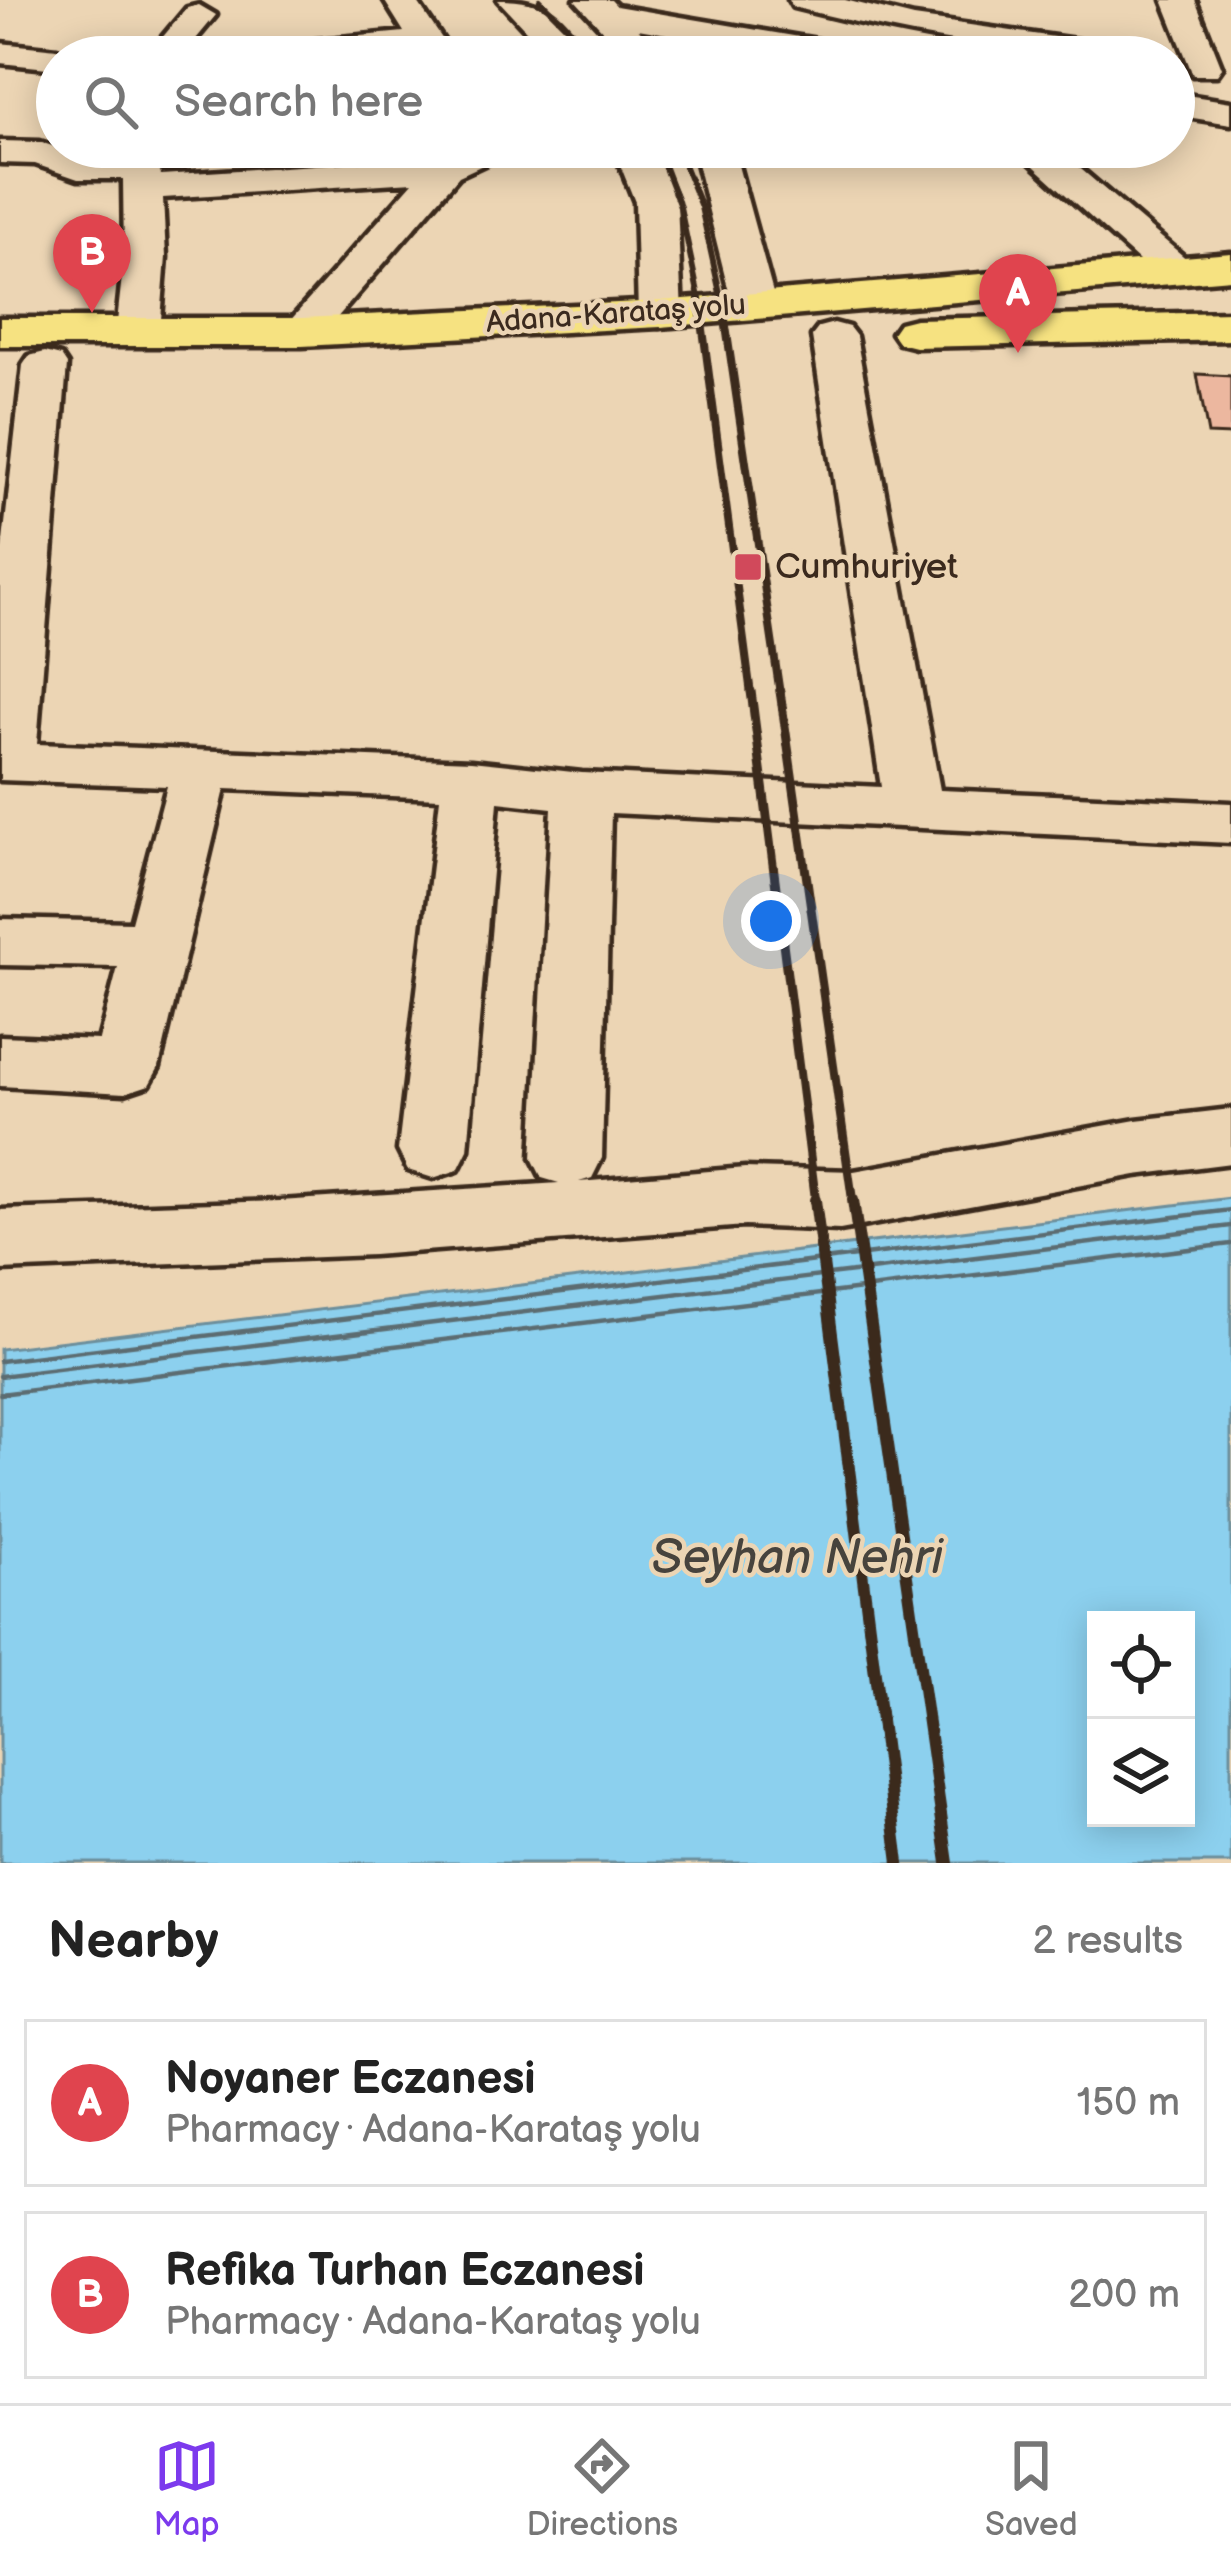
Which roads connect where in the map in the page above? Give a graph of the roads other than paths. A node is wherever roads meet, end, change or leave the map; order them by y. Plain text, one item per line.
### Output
1 (400, 0) edge
2 (515, 0) edge
3 (805, 0) edge
4 (1179, 0) edge
5 (601, 8) edge
6 (199, 15) dead end
7 (933, 15) edge
8 (181, 36) edge
9 (423, 36) edge
10 (554, 36) edge
11 (627, 36) edge
12 (722, 36) edge
13 (1056, 36) edge
14 (1192, 36) edge
15 (0, 53) edge
16 (36, 57) edge
17 (1195, 107) edge
18 (1231, 113) edge
19 (1231, 134) edge
20 (1195, 135) edge
21 (0, 152) edge
22 (36, 153) edge
23 (144, 168) edge
24 (446, 168) edge
25 (642, 168) edge
26 (718, 168) edge
27 (1056, 168) edge
28 (1231, 266) edge
29 (1174, 270) junction
30 (754, 304) junction
31 (660, 314) junction
32 (1231, 326) edge
33 (0, 332) edge
34 (138, 332) junction
35 (302, 332) junction
36 (834, 336) junction
37 (23, 366) edge
38 (4, 762) edge
39 (201, 769) junction
40 (471, 779) junction
41 (582, 792) junction
42 (914, 808) junction
43 (1231, 823) edge
44 (0, 942) edge
45 (156, 945) junction
46 (0, 1061) edge
47 (1231, 1136) edge
48 (433, 1150) dead end
49 (568, 1158) dead end
50 (0, 1240) edge

1 - 9 street
2 - 10 main road
3 - 7 street
4 - 14 street
5 - 11 main road
5 - 12 street
6 - 8 street
7 - 13 street
15 - 16 street
17 - 18 street
19 - 20 street
21 - 22 street
23 - 34 street
24 - 35 street
25 - 31 main road
26 - 30 main road
27 - 29 street
28 - 29 main road, Adana-Karataş yolu
29 - 30 main road, Adana-Karataş yolu
30 - 31 main road, Adana-Karataş yolu
31 - 35 main road, Adana-Karataş yolu
32 - 36 main road, Adana-Karataş yolu
33 - 34 main road, Adana-Karataş yolu
34 - 35 main road, Adana-Karataş yolu
36 - 37 main road, Adana-Karataş yolu
36 - 42 street
37 - 38 street
38 - 39 street
39 - 40 street
39 - 45 street
40 - 41 street
40 - 48 street
41 - 42 street
41 - 49 street
42 - 43 street
44 - 45 street
45 - 46 street
47 - 50 street

